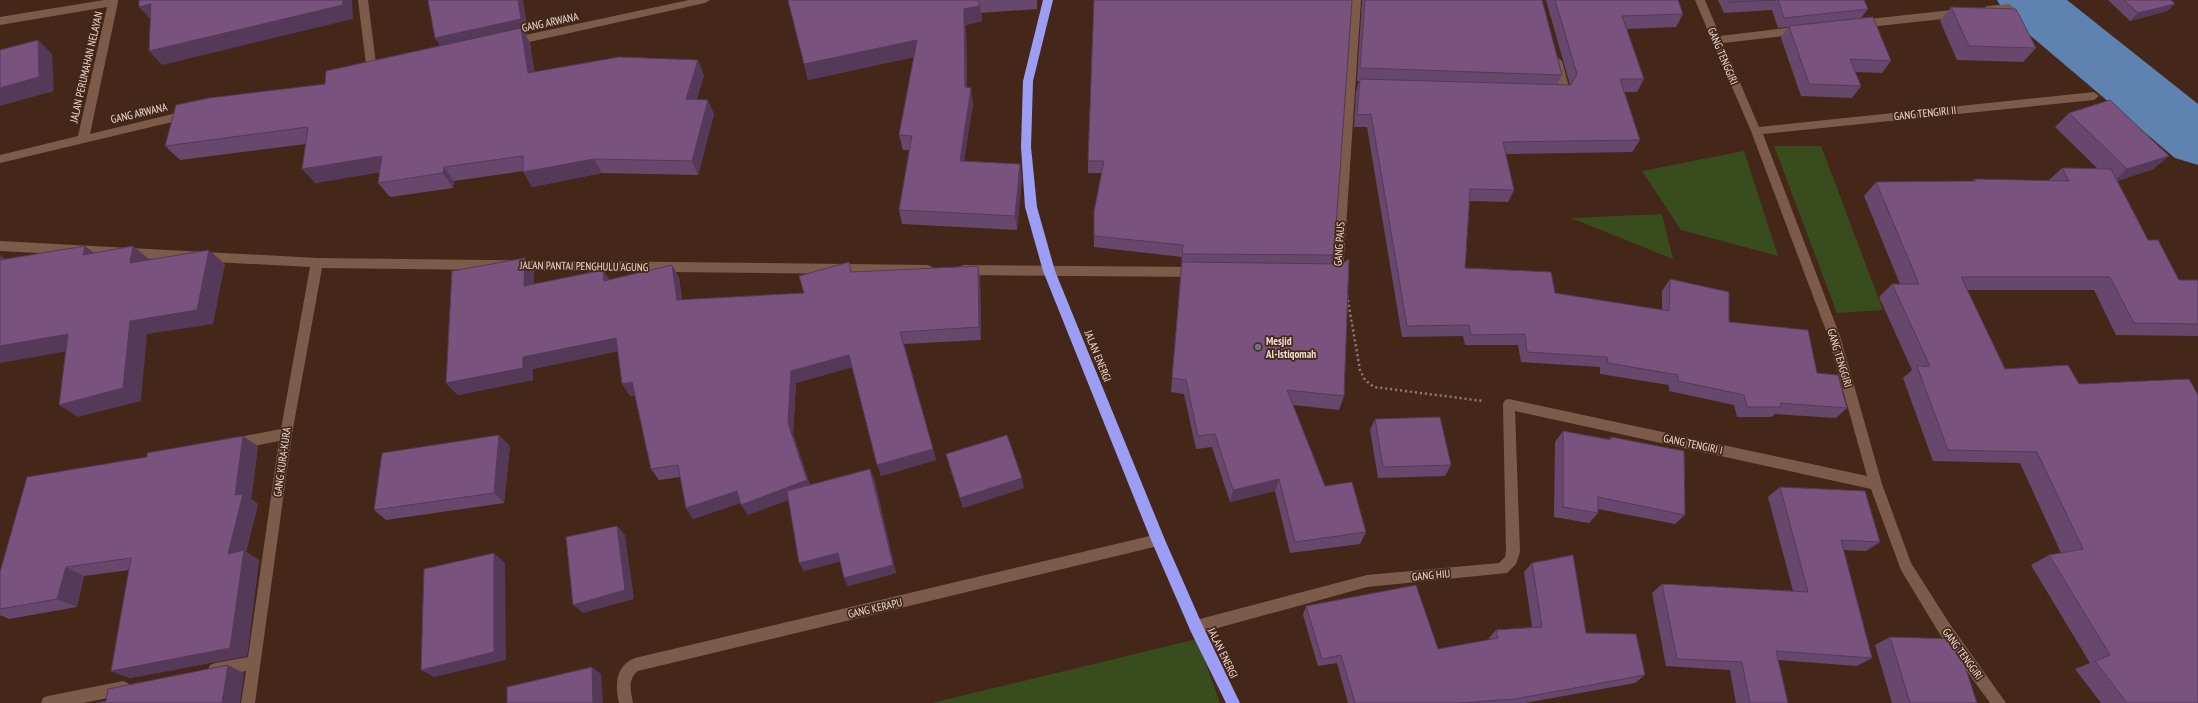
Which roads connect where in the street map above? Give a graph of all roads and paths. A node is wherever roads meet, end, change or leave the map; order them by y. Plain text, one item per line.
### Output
1 (363, 0) edge
2 (657, 0) edge
3 (706, 0) edge
4 (1048, 0) edge
5 (1356, 0) edge
6 (1700, 0) edge
7 (113, 1) edge
8 (2009, 8) edge
9 (660, 11) junction
10 (0, 21) edge
11 (1850, 25) edge
12 (1811, 29) edge
13 (1715, 40) junction
14 (504, 44) edge
15 (1554, 51) edge
16 (372, 72) edge
17 (1543, 93) edge
18 (2094, 96) dead end
19 (197, 113) edge
20 (1756, 131) junction
21 (82, 139) junction
22 (0, 159) edge
23 (0, 246) edge
24 (318, 263) junction
25 (938, 270) edge
26 (954, 270) edge
27 (1049, 271) junction
28 (1209, 272) edge
29 (1321, 273) edge
30 (1337, 274) junction
31 (1509, 404) junction
32 (286, 434) junction
33 (224, 446) edge
34 (1876, 484) junction
35 (1158, 540) junction
36 (1196, 627) junction
37 (255, 662) junction
38 (202, 673) edge
39 (140, 685) edge
40 (48, 703) edge
41 (248, 703) edge
42 (626, 703) edge
43 (1233, 703) edge
44 (1999, 703) edge

1 - 16 street
2 - 9 street
3 - 9 street, GANG ARWANA
4 - 27 highway, JALAN ENERGI
5 - 30 street, GANG PAUS
6 - 13 street, GANG TENGGIRI
7 - 10 street
7 - 21 street, JALAN PERUMAHAN NELAYAN
8 - 11 street
9 - 14 street, GANG ARWANA
12 - 13 street
13 - 20 street, GANG TENGGIRI
15 - 17 street
18 - 20 street, GANG TENGIRI II
19 - 21 street, GANG ARWANA
20 - 34 street, GANG TENGGIRI
21 - 22 street, GANG ARWANA
23 - 24 street, JALAN PANTAI PENGHULU AGUNG
24 - 25 street, JALAN PANTAI PENGHULU AGUNG
24 - 32 street, GANG KURA-KURA
26 - 27 street
27 - 28 street
27 - 35 highway, JALAN ENERGI
29 - 30 street, GANG PAUS
30 - 31 path
31 - 34 street, GANG TENGIRI I
31 - 36 street, GANG HIU
32 - 33 street
32 - 37 street, GANG KURA-KURA
34 - 44 street, GANG TENGGIRI
35 - 36 highway, JALAN ENERGI
35 - 42 street, GANG KERAPU
36 - 43 highway, JALAN ENERGI
37 - 38 street
37 - 41 street, GANG KURA-KURA
39 - 40 street

